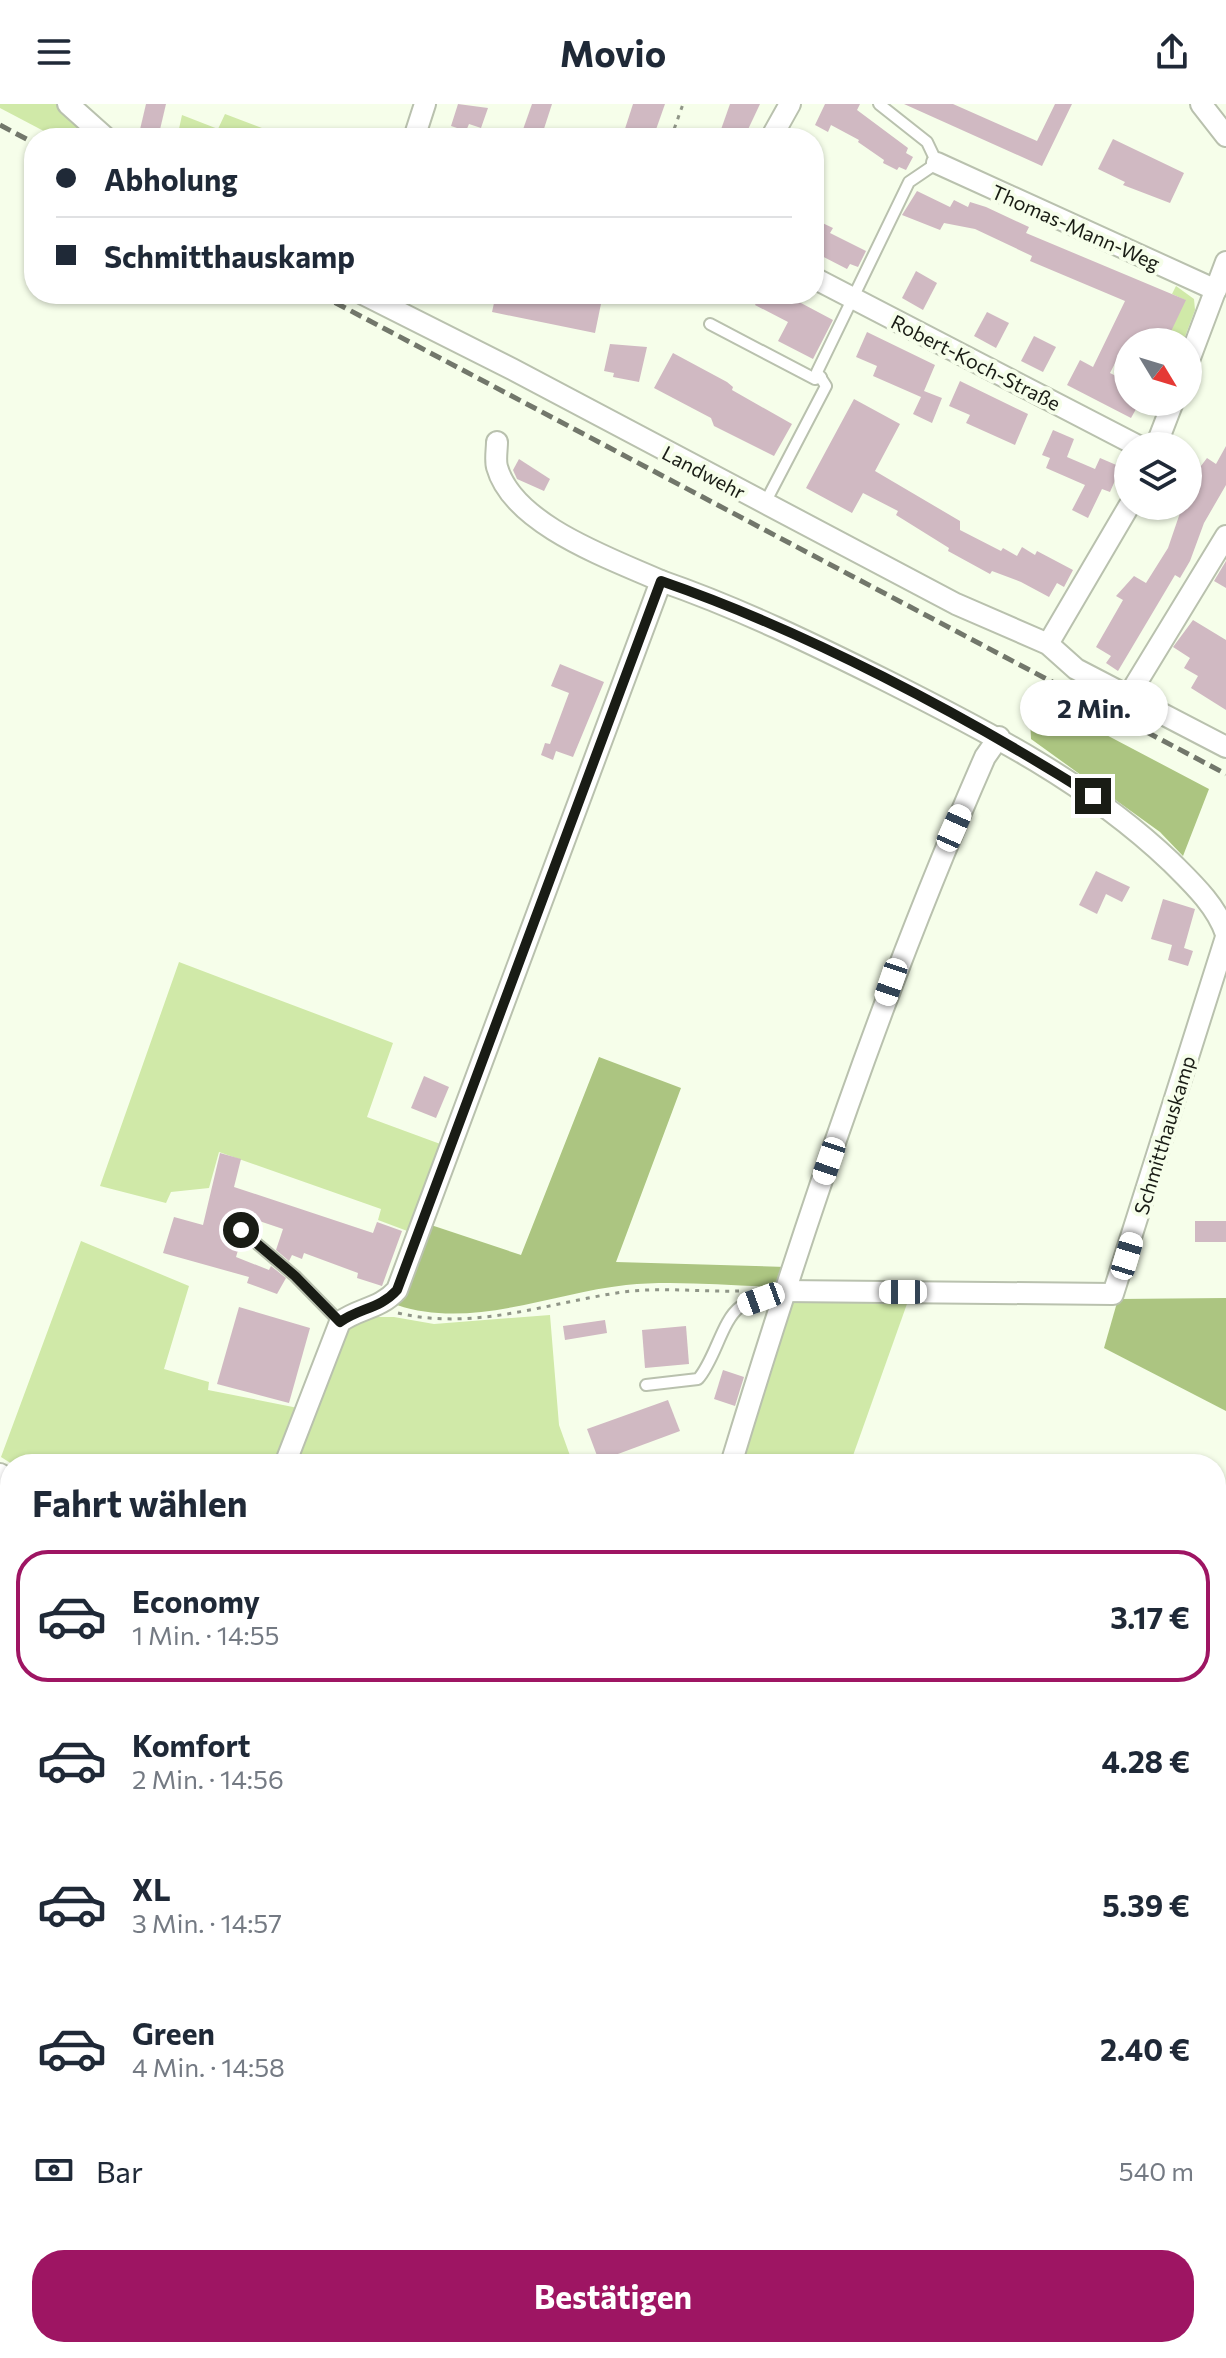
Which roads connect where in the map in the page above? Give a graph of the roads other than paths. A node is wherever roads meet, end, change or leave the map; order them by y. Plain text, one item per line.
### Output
1 (68, 104) edge
2 (425, 104) edge
3 (790, 104) edge
4 (879, 104) edge
5 (1201, 104) edge
6 (95, 128) edge
7 (417, 128) edge
8 (777, 128) edge
9 (1226, 136) edge
10 (937, 163) junction
11 (1226, 262) edge
12 (824, 283) edge
13 (1216, 290) junction
14 (850, 297) junction
15 (383, 304) edge
16 (710, 324) dead end
17 (1201, 328) edge
18 (821, 377) junction
19 (1114, 434) edge
20 (497, 442) dead end
21 (765, 504) junction
22 (1121, 520) edge
23 (1226, 536) edge
24 (661, 581) junction
25 (1048, 644) junction
26 (1129, 695) junction
27 (999, 737) junction
28 (1226, 747) edge
29 (1226, 935) edge
30 (241, 1230) dead end
31 (783, 1291) junction
32 (340, 1322) junction
33 (646, 1385) dead end
34 (289, 1454) edge
35 (734, 1454) edge

1 - 6 street
2 - 7 street
3 - 8 street
4 - 10 lane
5 - 9 street
10 - 13 street, Thomas-Mann-Weg
10 - 14 lane
11 - 13 street
12 - 14 street, Robert-Koch-Straße
13 - 17 street
14 - 18 lane
14 - 19 street, Robert-Koch-Straße
15 - 21 street, Landwehr
16 - 18 lane
18 - 21 lane
20 - 24 street, Schmitthauskamp
21 - 25 street, Landwehr
22 - 25 street
23 - 26 street
24 - 27 street, Schmitthauskamp
24 - 32 street
25 - 26 street, Landwehr
26 - 28 street, Landwehr
27 - 29 street, Schmitthauskamp
27 - 31 street
29 - 31 street, Schmitthauskamp
30 - 32 lane
31 - 33 lane
31 - 35 street
32 - 34 street

